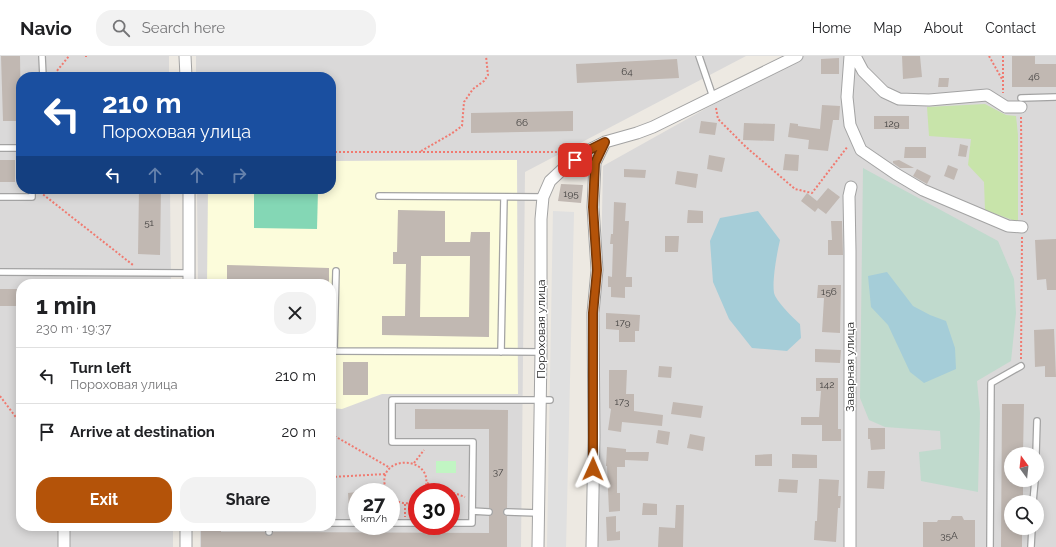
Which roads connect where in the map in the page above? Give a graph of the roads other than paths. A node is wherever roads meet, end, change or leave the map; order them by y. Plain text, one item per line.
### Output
1 (42, 56) edge
2 (185, 56) edge
3 (699, 56) edge
4 (797, 56) edge
5 (850, 56) edge
6 (855, 56) edge
7 (43, 72) edge
8 (186, 72) edge
9 (713, 97) junction
10 (1056, 97) edge
11 (1021, 103) joint
12 (605, 142) junction
13 (0, 148) edge
14 (16, 148) edge
15 (851, 187) dead end
16 (32, 194) edge
17 (189, 194) edge
18 (379, 196) dead end
19 (0, 197) edge
20 (504, 197) junction
21 (543, 197) junction
22 (1022, 228) road end
23 (336, 271) dead end
24 (0, 272) edge
25 (189, 273) junction
26 (189, 279) edge
27 (336, 279) edge
28 (336, 351) edge
29 (501, 352) junction
30 (541, 352) junction
31 (1021, 366) road end
32 (545, 400) junction
33 (1037, 421) dead end
34 (1036, 447) edge
35 (472, 511) junction
36 (489, 512) dead end
37 (507, 512) dead end
38 (538, 513) junction
39 (336, 523) edge
40 (348, 523) edge
41 (460, 523) edge
42 (64, 531) edge
43 (186, 531) edge
44 (1032, 535) edge
45 (64, 547) edge
46 (186, 547) edge
47 (538, 547) edge
48 (592, 547) edge
49 (850, 547) edge
50 (990, 547) edge
51 (1031, 547) edge

1 - 7 lane
2 - 8 street
3 - 9 lane
4 - 9 street, Пороховая улица
5 - 22 street
6 - 11 street
9 - 12 street, Пороховая улица
10 - 11 lane
12 - 21 street, Пороховая улица
12 - 48 street
13 - 14 lane
15 - 49 street, Заварная улица
16 - 19 lane
17 - 25 street
18 - 20 lane
20 - 21 lane
20 - 29 lane
21 - 30 street, Пороховая улица
23 - 27 lane
24 - 25 lane
25 - 26 street
28 - 29 lane
29 - 30 lane
30 - 32 street, Пороховая улица
31 - 50 lane
32 - 35 lane
32 - 38 street, Пороховая улица
33 - 34 lane
35 - 36 lane
35 - 41 lane
37 - 38 lane
38 - 47 street, Пороховая улица
39 - 40 lane
42 - 45 street
43 - 46 street
44 - 51 lane

